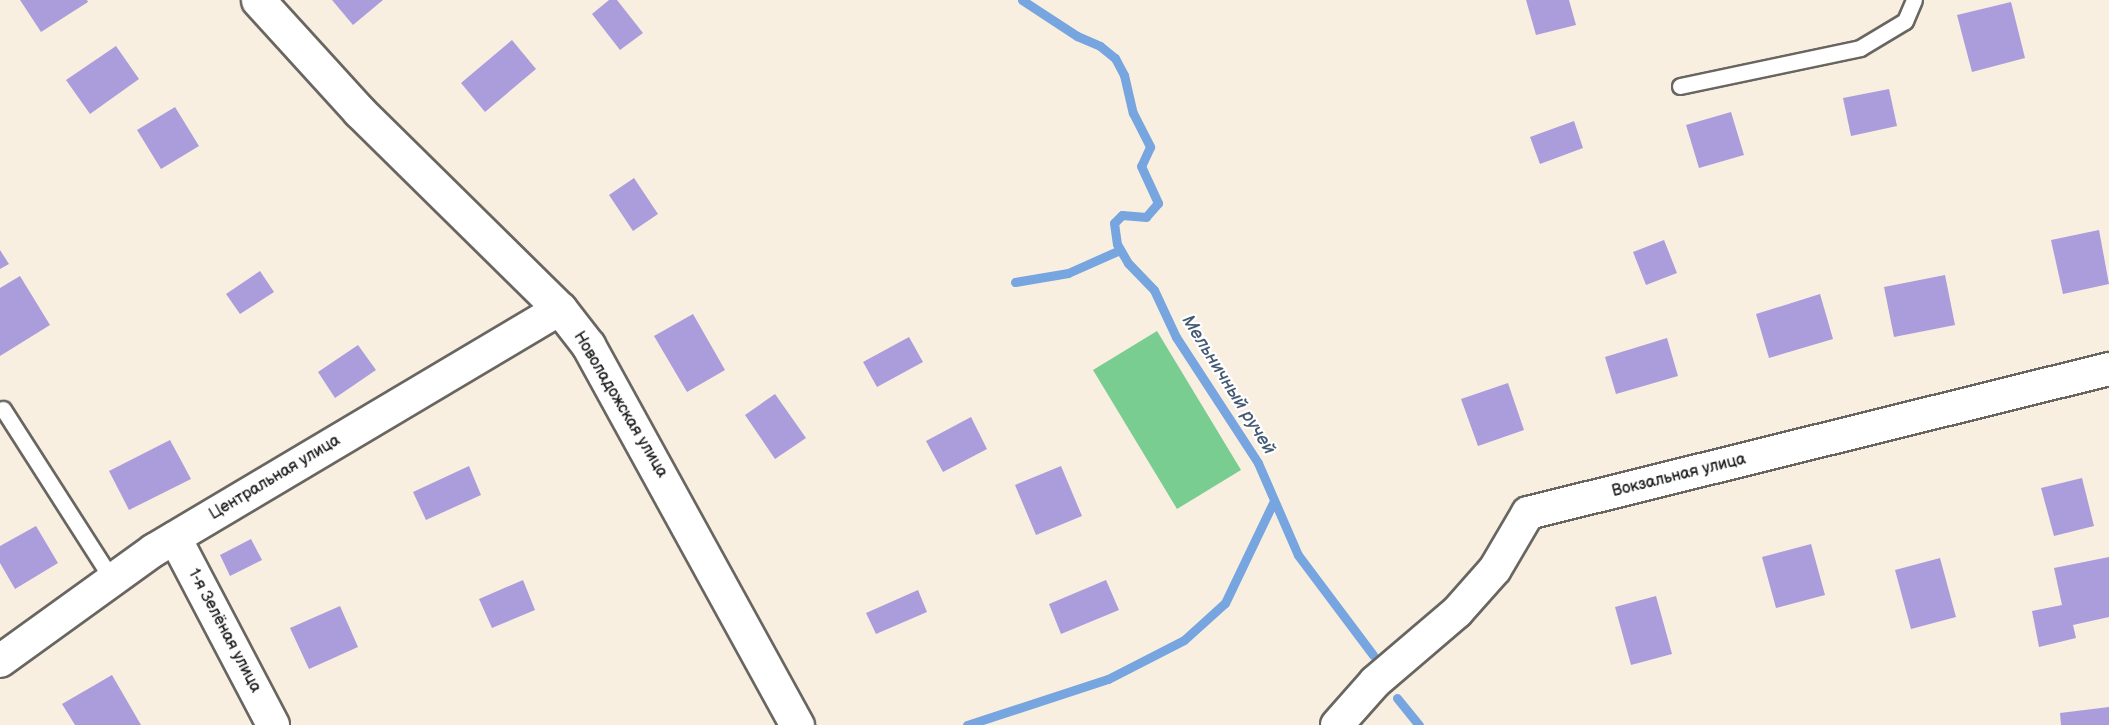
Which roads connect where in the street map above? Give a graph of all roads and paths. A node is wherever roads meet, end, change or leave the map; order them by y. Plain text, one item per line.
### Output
1 (1914, 0) edge
2 (264, 2) edge
3 (1680, 86) dead end
4 (560, 309) junction
5 (2109, 369) edge
6 (3, 409) dead end
7 (174, 538) junction
8 (111, 578) junction
9 (0, 661) edge
10 (273, 725) edge
11 (796, 725) edge
12 (1337, 725) edge

1 - 3 lane
2 - 4 street, Новоладожская улица
4 - 7 street, Центральная улица
4 - 11 street, Новоладожская улица
5 - 12 street, Вокзальная улица
6 - 8 lane
7 - 8 street, Центральная улица
7 - 10 street, 1-я Зелёная улица
8 - 9 street, Центральная улица

